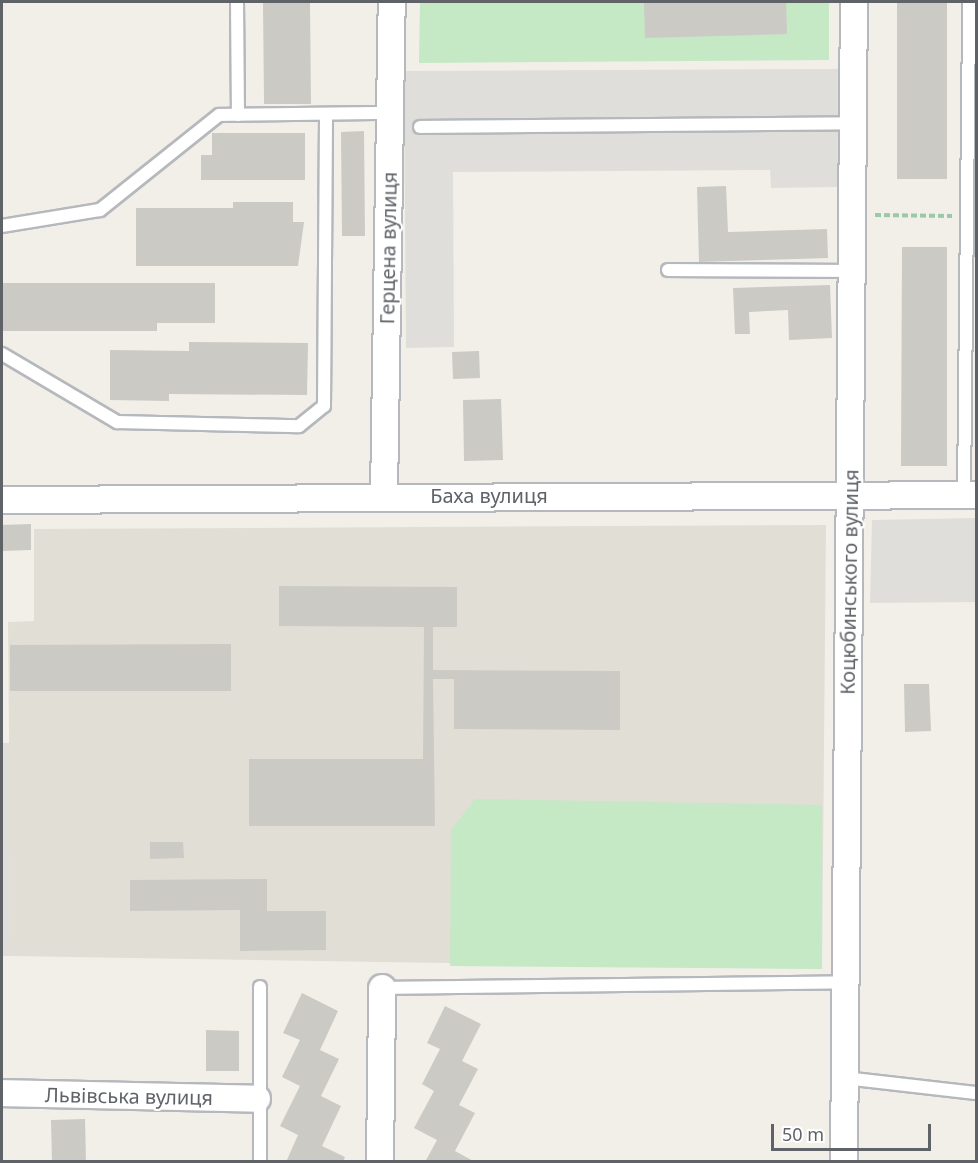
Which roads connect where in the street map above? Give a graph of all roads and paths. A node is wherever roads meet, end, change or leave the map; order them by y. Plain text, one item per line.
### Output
1 (237, 2) edge
2 (392, 2) edge
3 (854, 2) edge
4 (969, 2) edge
5 (390, 113) junction
6 (238, 114) junction
7 (326, 114) junction
8 (853, 123) junction
9 (420, 127) dead end
10 (853, 215) junction
11 (967, 216) junction
12 (2, 226) edge
13 (668, 270) dead end
14 (852, 271) junction
15 (2, 354) edge
16 (384, 495) junction
17 (970, 495) edge
18 (850, 496) junction
19 (2, 500) edge
20 (845, 982) junction
21 (260, 987) dead end
22 (382, 988) joint
23 (844, 1078) junction
24 (2, 1093) edge
25 (976, 1093) edge
26 (257, 1099) junction
27 (260, 1161) edge
28 (380, 1161) edge
29 (844, 1161) edge

1 - 6 lane
2 - 5 street, Герцена вулиця
3 - 8 street, Коцюбинського вулиця
4 - 11 lane
5 - 7 lane
5 - 16 street, Герцена вулиця
6 - 7 lane
6 - 12 lane
7 - 15 lane
8 - 9 lane
8 - 10 street, Коцюбинського вулиця
10 - 11 path
10 - 14 street, Коцюбинського вулиця
11 - 17 lane
13 - 14 lane
14 - 18 street, Коцюбинського вулиця
16 - 18 street, Баха вулиця
16 - 19 street, Баха вулиця
17 - 18 street, Баха вулиця
18 - 20 street, Коцюбинського вулиця
20 - 22 lane
20 - 23 street, Коцюбинського вулиця
21 - 26 lane
22 - 28 street
23 - 25 lane
23 - 29 street, Коцюбинського вулиця
24 - 26 street, Львівська вулиця
26 - 27 lane

